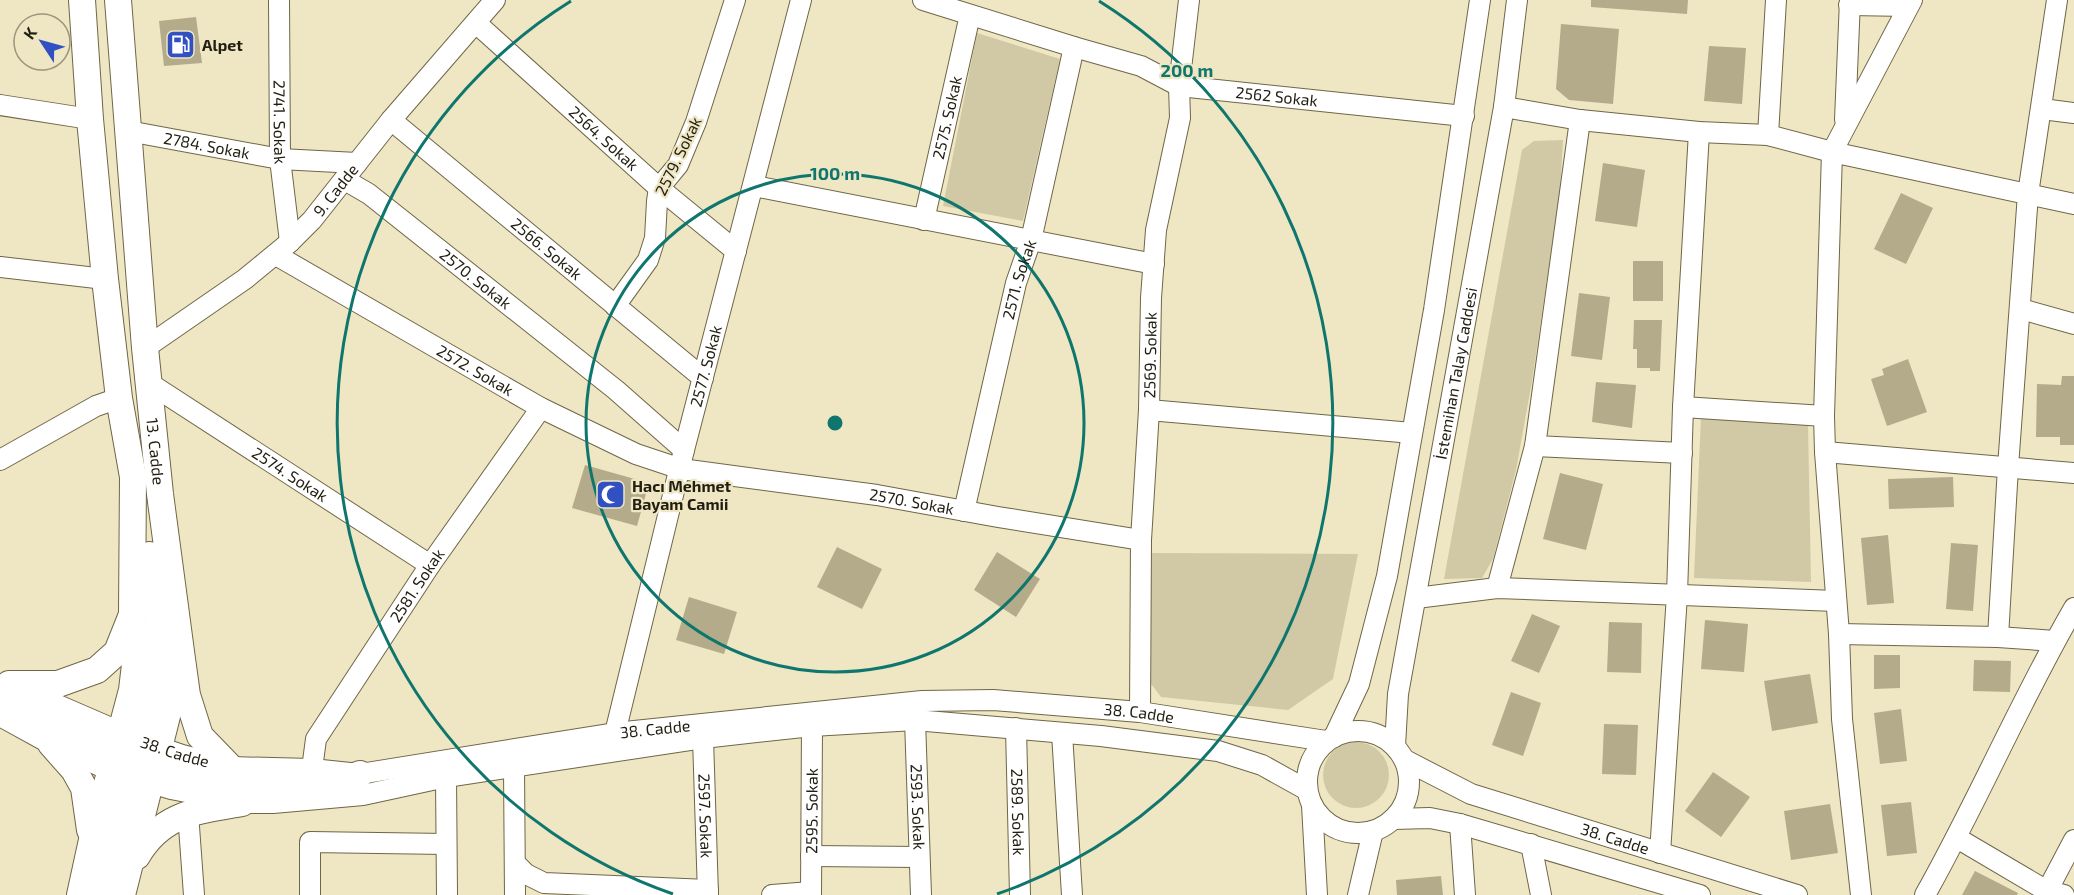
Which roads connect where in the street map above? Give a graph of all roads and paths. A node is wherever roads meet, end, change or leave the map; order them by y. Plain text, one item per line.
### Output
1 (82, 0) edge
2 (118, 0) edge
3 (279, 0) edge
4 (735, 0) edge
5 (801, 0) edge
6 (923, 0) edge
7 (1189, 0) edge
8 (1480, 0) edge
9 (1517, 0) edge
10 (1776, 0) edge
11 (2057, 0) edge
12 (489, 1) edge
13 (1850, 2) edge
14 (1910, 3) edge
15 (966, 9) edge
16 (476, 23) junction
17 (1074, 47) junction
18 (1179, 86) junction
19 (0, 105) edge
20 (1504, 107) junction
21 (2042, 109) junction
22 (2074, 113) edge
23 (1464, 116) junction
24 (90, 119) junction
25 (391, 120) junction
26 (1580, 120) junction
27 (1845, 126) junction
28 (128, 131) junction
29 (1699, 132) junction
30 (1768, 135) junction
31 (1832, 152) junction
32 (280, 159) junction
33 (357, 163) junction
34 (345, 180) junction
35 (754, 186) junction
36 (659, 188) junction
37 (2028, 194) junction
38 (2074, 204) edge
39 (924, 220) junction
40 (1032, 240) junction
41 (283, 249) junction
42 (736, 251) junction
43 (1154, 264) junction
44 (0, 267) edge
45 (105, 279) junction
46 (615, 306) junction
47 (2020, 309) junction
48 (2074, 324) edge
49 (145, 348) junction
50 (703, 378) junction
51 (149, 383) junction
52 (119, 398) junction
53 (1683, 407) junction
54 (541, 408) junction
55 (1149, 410) junction
56 (1824, 416) junction
57 (1412, 433) junction
58 (1535, 446) junction
59 (684, 450) junction
60 (1825, 452) junction
61 (1682, 453) junction
62 (0, 460) edge
63 (2008, 467) junction
64 (681, 470) junction
65 (2074, 473) edge
66 (132, 477) junction
67 (964, 511) junction
68 (1141, 540) junction
69 (430, 565) junction
70 (1497, 588) junction
71 (1677, 595) junction
72 (1416, 598) junction
73 (1836, 601) junction
74 (2074, 608) edge
75 (132, 614) junction
76 (1839, 634) junction
77 (1998, 637) junction
78 (2055, 641) junction
79 (182, 659) junction
80 (3, 686) edge
81 (1140, 712) junction
82 (0, 716) edge
83 (915, 720) junction
84 (812, 726) junction
85 (1016, 728) junction
86 (615, 733) junction
87 (1062, 733) junction
88 (704, 738) junction
89 (1330, 739) junction
90 (51, 744) junction
91 (1400, 753) junction
92 (136, 758) junction
93 (230, 767) junction
94 (514, 768) junction
95 (312, 769) junction
96 (360, 774) junction
97 (446, 777) junction
98 (1310, 798) junction
99 (242, 803) junction
100 (188, 813) junction
101 (1393, 819) junction
102 (1460, 824) junction
103 (1373, 831) junction
104 (1957, 838) junction
105 (92, 840) junction
106 (2074, 840) edge
107 (446, 844) junction
108 (1531, 844) junction
109 (1660, 853) junction
110 (811, 855) junction
111 (920, 857) junction
112 (514, 863) junction
113 (129, 869) junction
114 (655, 891) edge
115 (708, 892) edge
116 (1679, 892) edge
117 (811, 894) edge
118 (2052, 894) edge
119 (80, 895) edge
120 (102, 895) edge
121 (122, 895) edge
122 (194, 895) edge
123 (310, 895) edge
124 (447, 895) edge
125 (515, 895) edge
126 (772, 895) edge
127 (921, 895) edge
128 (1020, 895) edge
129 (1072, 895) edge
130 (1317, 895) edge
131 (1358, 895) edge
132 (1465, 895) edge
133 (1541, 895) edge
134 (1700, 895) edge
135 (1797, 895) edge
136 (1861, 895) edge
137 (1925, 895) edge

1 - 24 main road, 13. Cadde
2 - 28 main road, 13. Cadde
3 - 32 street, 2741. Sokak
4 - 36 street, 2579. Sokak
5 - 35 street, 2577. Sokak
6 - 15 street, 2562 Sokak
7 - 18 street, 2569. Sokak
8 - 23 street, İstemihan Talay Caddesi
9 - 20 street, İstemihan Talay Caddesi
10 - 30 street
11 - 21 street
12 - 16 street, 9. Cadde
13 - 14 street
13 - 27 street
14 - 27 street
15 - 17 street, 2562 Sokak
15 - 39 street, 2575. Sokak
16 - 25 street, 9. Cadde
16 - 36 street, 2564. Sokak
17 - 18 street, 2562 Sokak
17 - 40 street, 2571. Sokak
18 - 23 street, 2562 Sokak
18 - 43 street, 2569. Sokak
19 - 24 street
20 - 26 street
20 - 72 street, İstemihan Talay Caddesi
21 - 22 street
21 - 37 street
23 - 57 street, İstemihan Talay Caddesi
24 - 45 main road, 13. Cadde
25 - 33 street, 9. Cadde
25 - 46 street, 2566. Sokak
26 - 29 street
26 - 58 street
27 - 31 street
28 - 32 street, 2784. Sokak
28 - 49 main road, 13. Cadde
29 - 30 street
29 - 53 street
30 - 31 street
31 - 37 street
31 - 56 street
32 - 33 street, 2784. Sokak
32 - 41 street, 2741. Sokak
33 - 34 street, 9. Cadde
34 - 41 street, 9. Cadde
34 - 59 street, 2570. Sokak
35 - 39 street
35 - 42 street, 2577. Sokak
36 - 42 street, 2564. Sokak
36 - 46 street, 2579. Sokak
37 - 38 street
37 - 47 street
39 - 40 street
40 - 43 street
40 - 67 street, 2571. Sokak
41 - 49 street, 9. Cadde
41 - 54 street, 2572. Sokak
42 - 50 street, 2577. Sokak
43 - 55 street, 2569. Sokak
44 - 45 street
45 - 52 main road, 13. Cadde
46 - 50 street, 2566. Sokak
47 - 48 street
47 - 63 street
49 - 51 main road, 13. Cadde
50 - 59 street, 2577. Sokak
51 - 69 street, 2574. Sokak
51 - 79 main road, 13. Cadde
52 - 62 street
52 - 66 main road, 13. Cadde
53 - 56 street
53 - 61 street
54 - 64 street, 2572. Sokak
54 - 69 street, 2581. Sokak
55 - 57 street
55 - 68 street, 2569. Sokak
56 - 60 street
57 - 89 street, İstemihan Talay Caddesi
58 - 61 street
58 - 70 street
59 - 64 street, 2577. Sokak
60 - 63 street
60 - 73 street
61 - 71 street
63 - 65 street
63 - 77 street
64 - 67 street, 2570. Sokak
64 - 86 street, 2577. Sokak
66 - 75 main road, 13. Cadde
66 - 92 main road
67 - 68 street, 2570. Sokak
68 - 81 street, 2569. Sokak
69 - 95 street, 2581. Sokak
70 - 71 street
70 - 72 street
71 - 73 street
71 - 109 street
72 - 91 street, İstemihan Talay Caddesi
73 - 76 street
74 - 78 street
75 - 80 main road
75 - 92 main road, 13. Cadde
76 - 77 street
76 - 136 street
77 - 78 street
78 - 104 street
79 - 92 main road, 13. Cadde
79 - 93 main road
80 - 92 main road
81 - 86 street, 38. Cadde
81 - 89 street, 38. Cadde
82 - 90 street, 38. Cadde
83 - 84 street, 38. Cadde
83 - 85 street, 38. Cadde
83 - 111 street, 2593. Sokak
84 - 88 street, 38. Cadde
84 - 110 street, 2595. Sokak
85 - 87 street, 38. Cadde
85 - 128 street, 2589. Sokak
86 - 96 street, 38. Cadde
87 - 98 street, 38. Cadde
87 - 129 street
88 - 94 street, 38. Cadde
88 - 115 street, 2597. Sokak
89 - 91 street
89 - 98 street
90 - 92 street, 38. Cadde
90 - 105 main road
91 - 101 street
91 - 109 street, 38. Cadde
92 - 93 street, 38. Cadde
92 - 96 main road
92 - 99 street, 38. Cadde
92 - 105 main road, 13. Cadde
92 - 113 main road, 13. Cadde
92 - 120 main road
93 - 95 street, 38. Cadde
94 - 97 street, 38. Cadde
94 - 112 street
95 - 96 street, 38. Cadde
97 - 99 street, 38. Cadde
97 - 107 street
98 - 103 street
98 - 130 street
99 - 100 main road
100 - 113 main road
100 - 122 street
101 - 102 street, 38. Cadde
101 - 103 street
102 - 108 street, 38. Cadde
102 - 132 street
103 - 131 street
104 - 118 street
104 - 137 street
105 - 119 main road, 13. Cadde
106 - 118 street
107 - 123 street
107 - 124 street
108 - 116 street, 38. Cadde
108 - 133 street
109 - 135 street, 38. Cadde
110 - 111 street
110 - 117 street, 2595. Sokak
111 - 127 street, 2593. Sokak
112 - 114 street
112 - 125 street
113 - 121 main road, 13. Cadde
114 - 115 street
116 - 134 street, 38. Cadde
117 - 126 street

